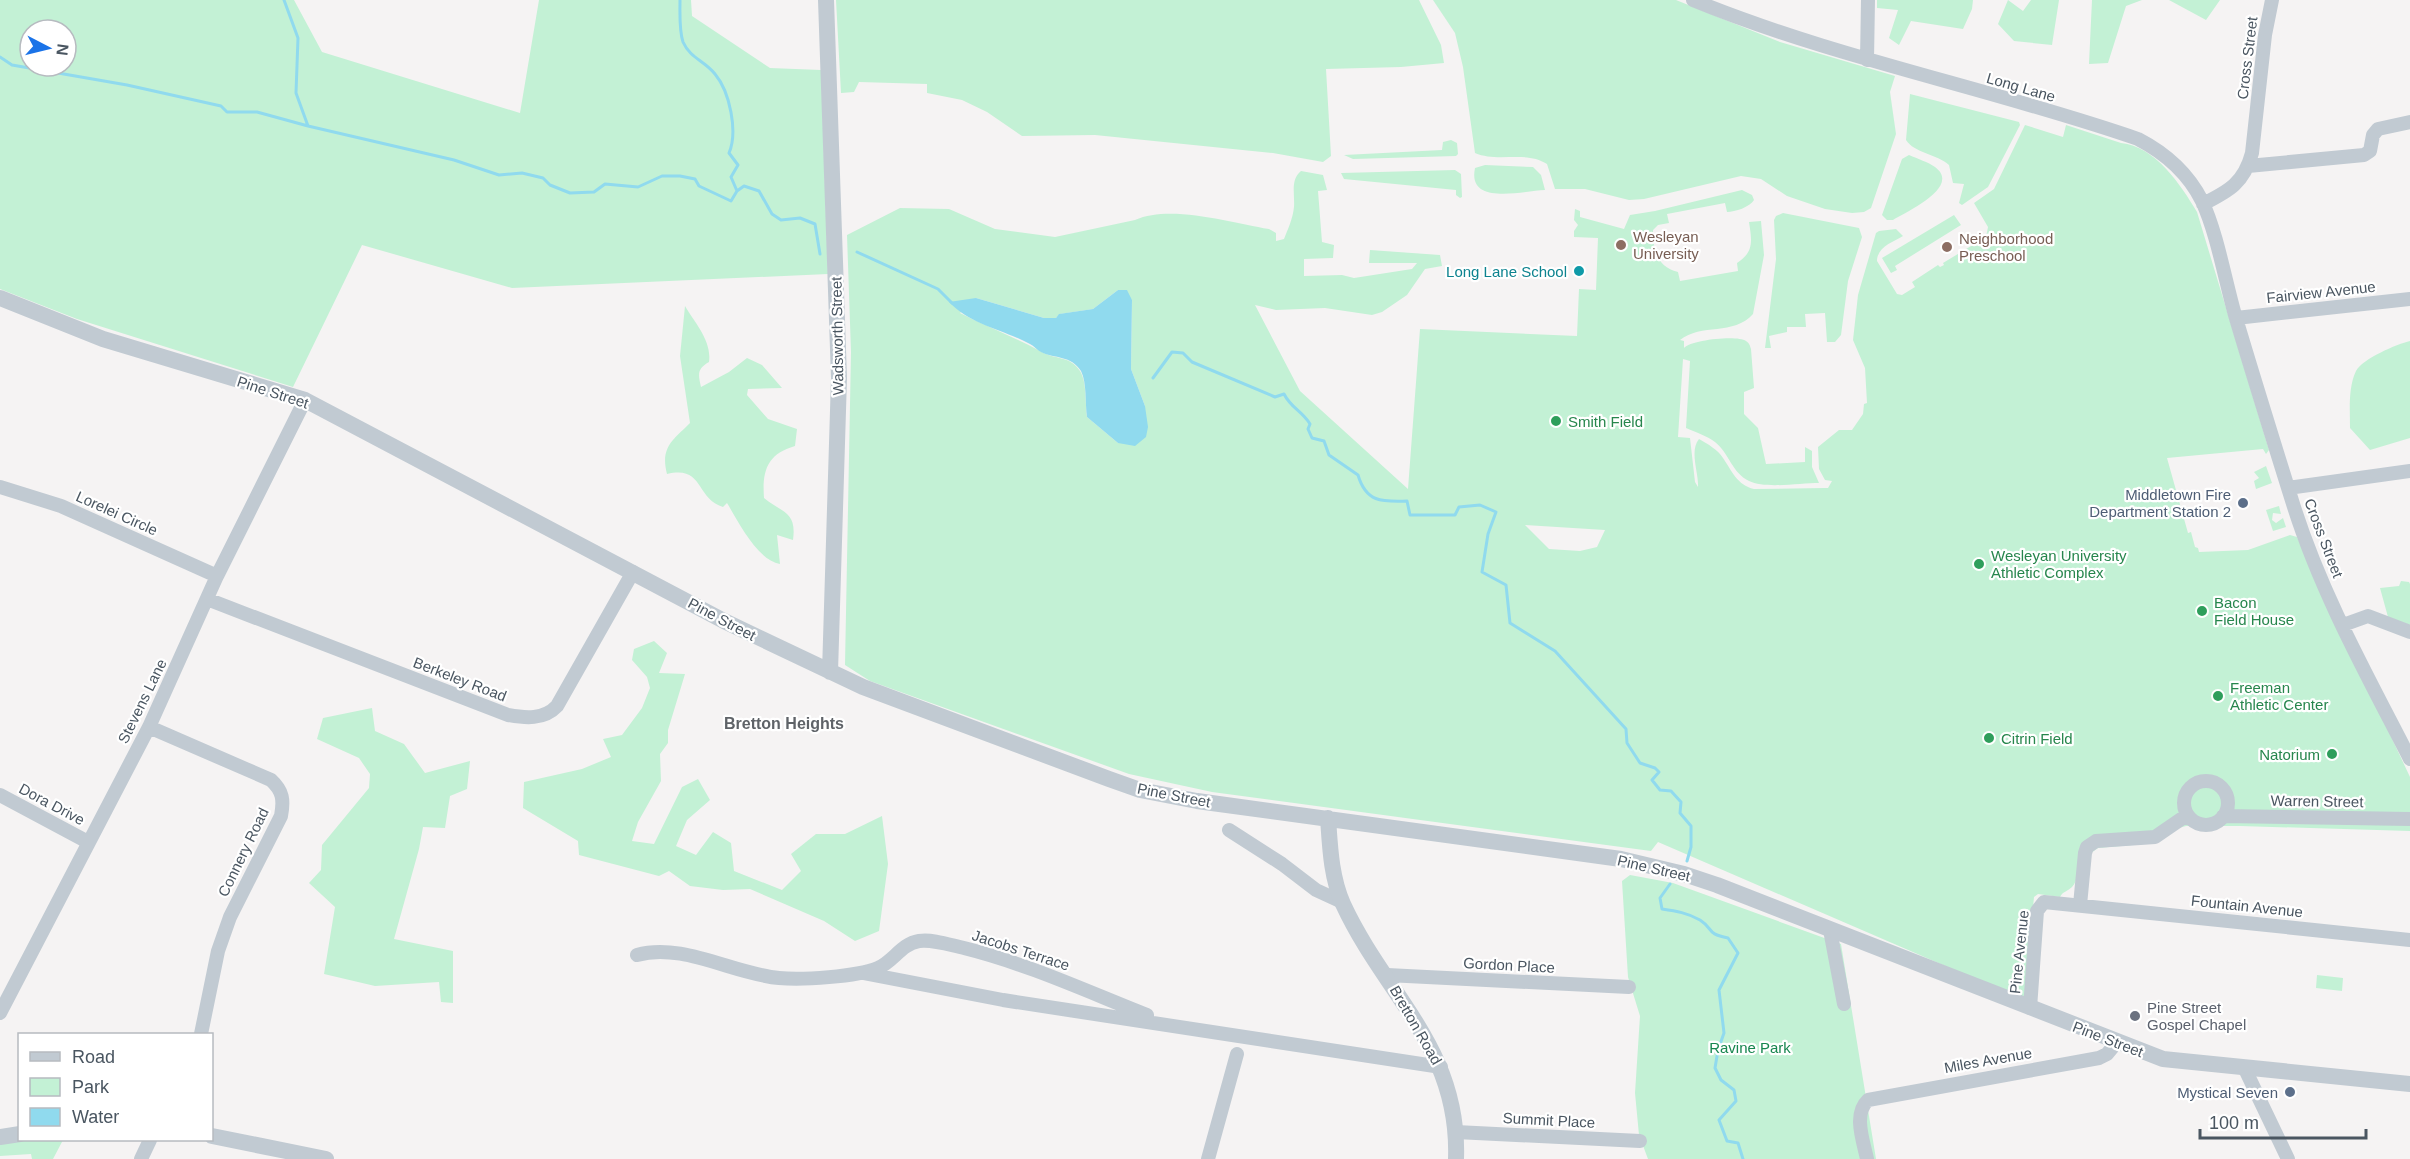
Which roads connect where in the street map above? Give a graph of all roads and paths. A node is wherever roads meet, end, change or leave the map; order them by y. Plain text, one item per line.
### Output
1 (826, 0) edge
2 (1693, 0) edge
3 (1868, 0) edge
4 (2272, 0) edge
5 (1867, 60) junction
6 (2410, 122) edge
7 (2248, 166) junction
8 (2203, 204) junction
9 (0, 298) edge
10 (2410, 299) edge
11 (2236, 318) junction
12 (305, 400) junction
13 (2410, 471) edge
14 (0, 487) edge
15 (2288, 488) junction
16 (633, 572) junction
17 (217, 576) junction
18 (207, 599) junction
19 (2343, 625) junction
20 (2410, 632) edge
21 (830, 672) junction
22 (149, 727) junction
23 (2410, 759) edge
24 (0, 795) edge
25 (2187, 815) junction
26 (2223, 816) junction
27 (1329, 818) junction
28 (2410, 819) edge
29 (1229, 830) dead end
30 (88, 842) junction
31 (1342, 902) junction
32 (2080, 905) junction
33 (1830, 930) junction
34 (2410, 940) edge
35 (637, 955) dead end
36 (863, 972) junction
37 (1387, 975) junction
38 (1629, 987) dead end
39 (1844, 1004) dead end
40 (2030, 1008) junction
41 (0, 1013) edge
42 (1172, 1024) junction
43 (201, 1033) edge
44 (2117, 1042) junction
45 (1237, 1054) dead end
46 (1441, 1067) junction
47 (2244, 1067) junction
48 (2410, 1084) edge
49 (1456, 1132) junction
50 (18, 1134) edge
51 (213, 1136) edge
52 (0, 1137) edge
53 (150, 1141) edge
54 (1640, 1141) dead end
55 (141, 1159) edge
56 (326, 1159) edge
57 (1208, 1159) edge
58 (1456, 1159) edge
59 (1867, 1159) edge
60 (2288, 1159) edge

1 - 21 street, Wadsworth Street
2 - 5 street, Long Lane
3 - 5 street
4 - 7 street, Cross Street
5 - 8 street, Long Lane
6 - 7 street
7 - 8 street, Cross Street
8 - 11 street, Long Lane
9 - 12 street, Pine Street
10 - 11 street, Fairview Avenue
11 - 15 street, Cross Street
12 - 16 street, Pine Street
12 - 17 street, Stevens Lane
13 - 15 street
14 - 17 street, Lorelei Circle
15 - 19 street, Cross Street
16 - 18 street, Berkeley Road
16 - 21 street, Pine Street
17 - 18 street, Stevens Lane
18 - 22 street, Stevens Lane
19 - 20 street
19 - 23 street, Cross Street
21 - 27 street, Pine Street
22 - 30 street, Stevens Lane
22 - 43 street, Connery Road
24 - 30 street, Dora Drive
25 - 26 street, Warren Street
25 - 26 street
25 - 32 street
26 - 28 street, Warren Street
27 - 31 street, Bretton Road
27 - 33 street, Pine Street
29 - 31 street
30 - 41 street, Stevens Lane
31 - 37 street, Bretton Road
32 - 34 street, Fountain Avenue
32 - 40 street, Pine Avenue
33 - 39 street
33 - 40 street, Pine Street
35 - 36 street, Jacobs Terrace
36 - 42 street, Jacobs Terrace
36 - 42 street, Jacobs Terrace
37 - 38 street, Gordon Place
37 - 46 street, Bretton Road
40 - 44 street, Pine Street
42 - 46 street, Jacobs Terrace
44 - 47 street, Pine Street
44 - 59 street, Miles Avenue
45 - 57 street
46 - 49 street, Bretton Road
47 - 48 street, Pine Street
47 - 60 street
49 - 54 street, Summit Place
49 - 58 street, Bretton Road
50 - 52 street
51 - 56 street
53 - 55 street

